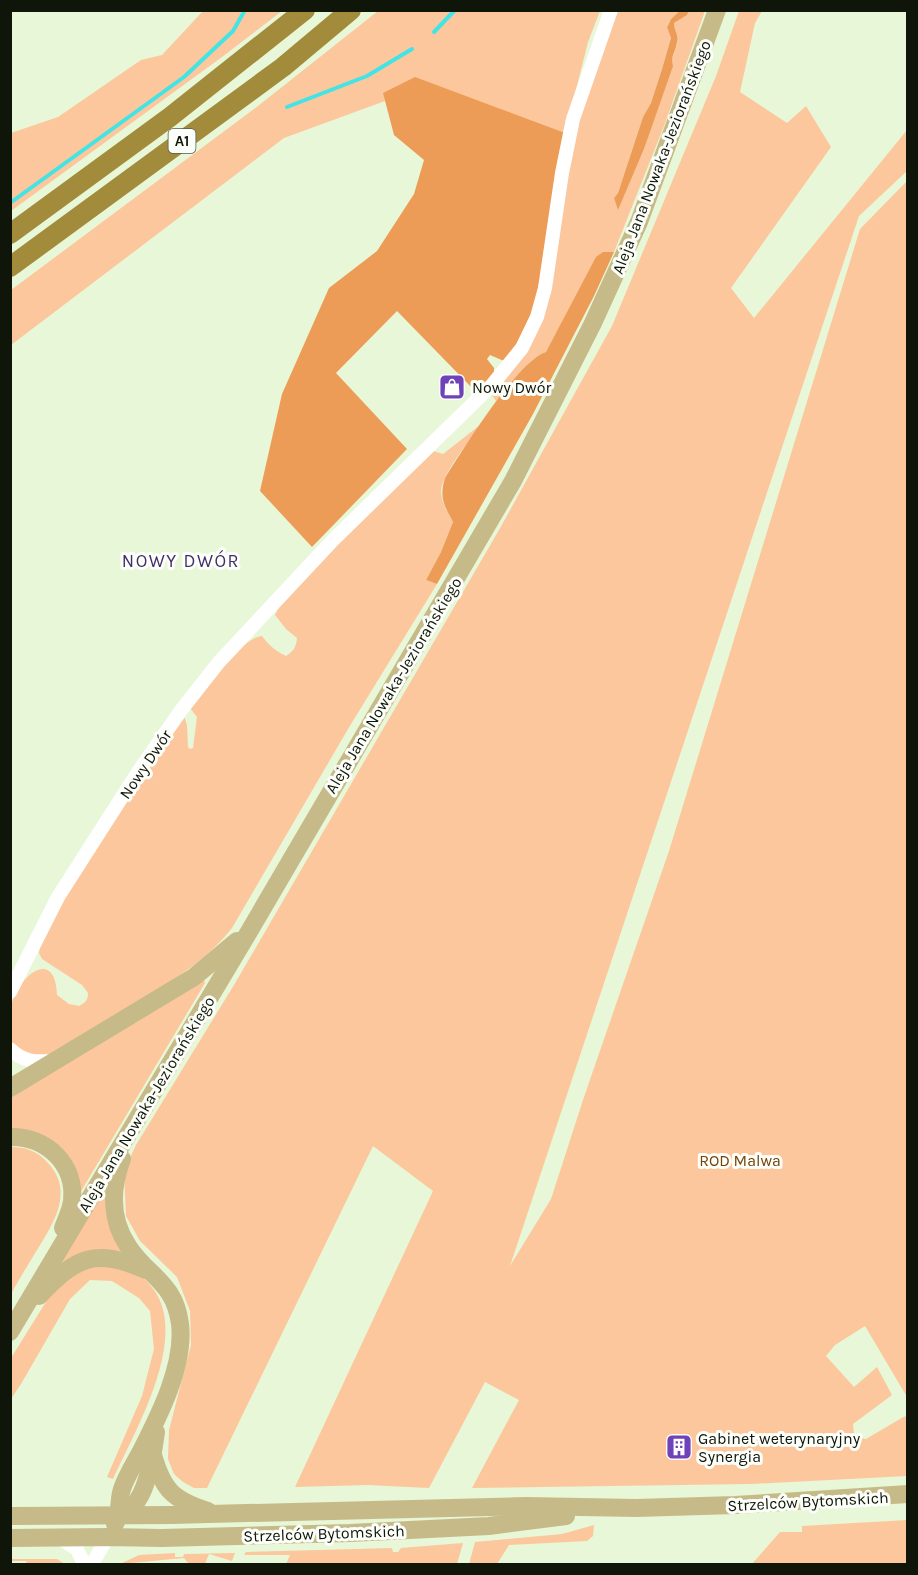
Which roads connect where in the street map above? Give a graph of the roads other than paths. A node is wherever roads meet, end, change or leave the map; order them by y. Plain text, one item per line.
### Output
1 (306, 10) edge
2 (351, 10) edge
3 (611, 10) edge
4 (717, 10) edge
5 (10, 234) edge
6 (10, 267) edge
7 (250, 930) junction
8 (10, 992) edge
9 (10, 1049) edge
10 (53, 1061) junction
11 (10, 1088) edge
12 (142, 1111) junction
13 (10, 1137) edge
14 (54, 1259) junction
15 (151, 1272) junction
16 (15, 1324) edge
17 (159, 1416) junction
18 (153, 1455) junction
19 (121, 1491) junction
20 (908, 1494) edge
21 (636, 1508) junction
22 (65, 1515) junction
23 (119, 1515) junction
24 (221, 1515) junction
25 (10, 1516) edge
26 (58, 1537) junction
27 (108, 1537) junction
28 (10, 1538) edge
29 (84, 1564) edge
30 (92, 1564) edge

1 - 5 highway, A1
2 - 6 highway, A1
3 - 8 street, Nowy Dwór
4 - 7 main road, Aleja Jana Nowaka-Jeziorańskiego
7 - 10 main road
7 - 12 main road, Aleja Jana Nowaka-Jeziorańskiego
9 - 10 street
10 - 11 main road
12 - 14 main road, Aleja Jana Nowaka-Jeziorańskiego
12 - 15 main road
13 - 14 main road
14 - 16 main road, Aleja Jana Nowaka-Jeziorańskiego
15 - 16 main road
15 - 17 main road
17 - 18 main road
17 - 19 main road
18 - 23 main road
18 - 24 main road
19 - 22 main road
19 - 23 main road
20 - 21 main road, Strzelców Bytomskich
21 - 24 main road, Strzelców Bytomskich
21 - 27 main road, Strzelców Bytomskich
22 - 23 main road, Strzelców Bytomskich
22 - 25 main road, Strzelców Bytomskich
23 - 24 main road, Strzelców Bytomskich
23 - 27 main road
26 - 27 main road, Strzelców Bytomskich
26 - 28 main road, Strzelców Bytomskich
26 - 29 street
27 - 30 street

